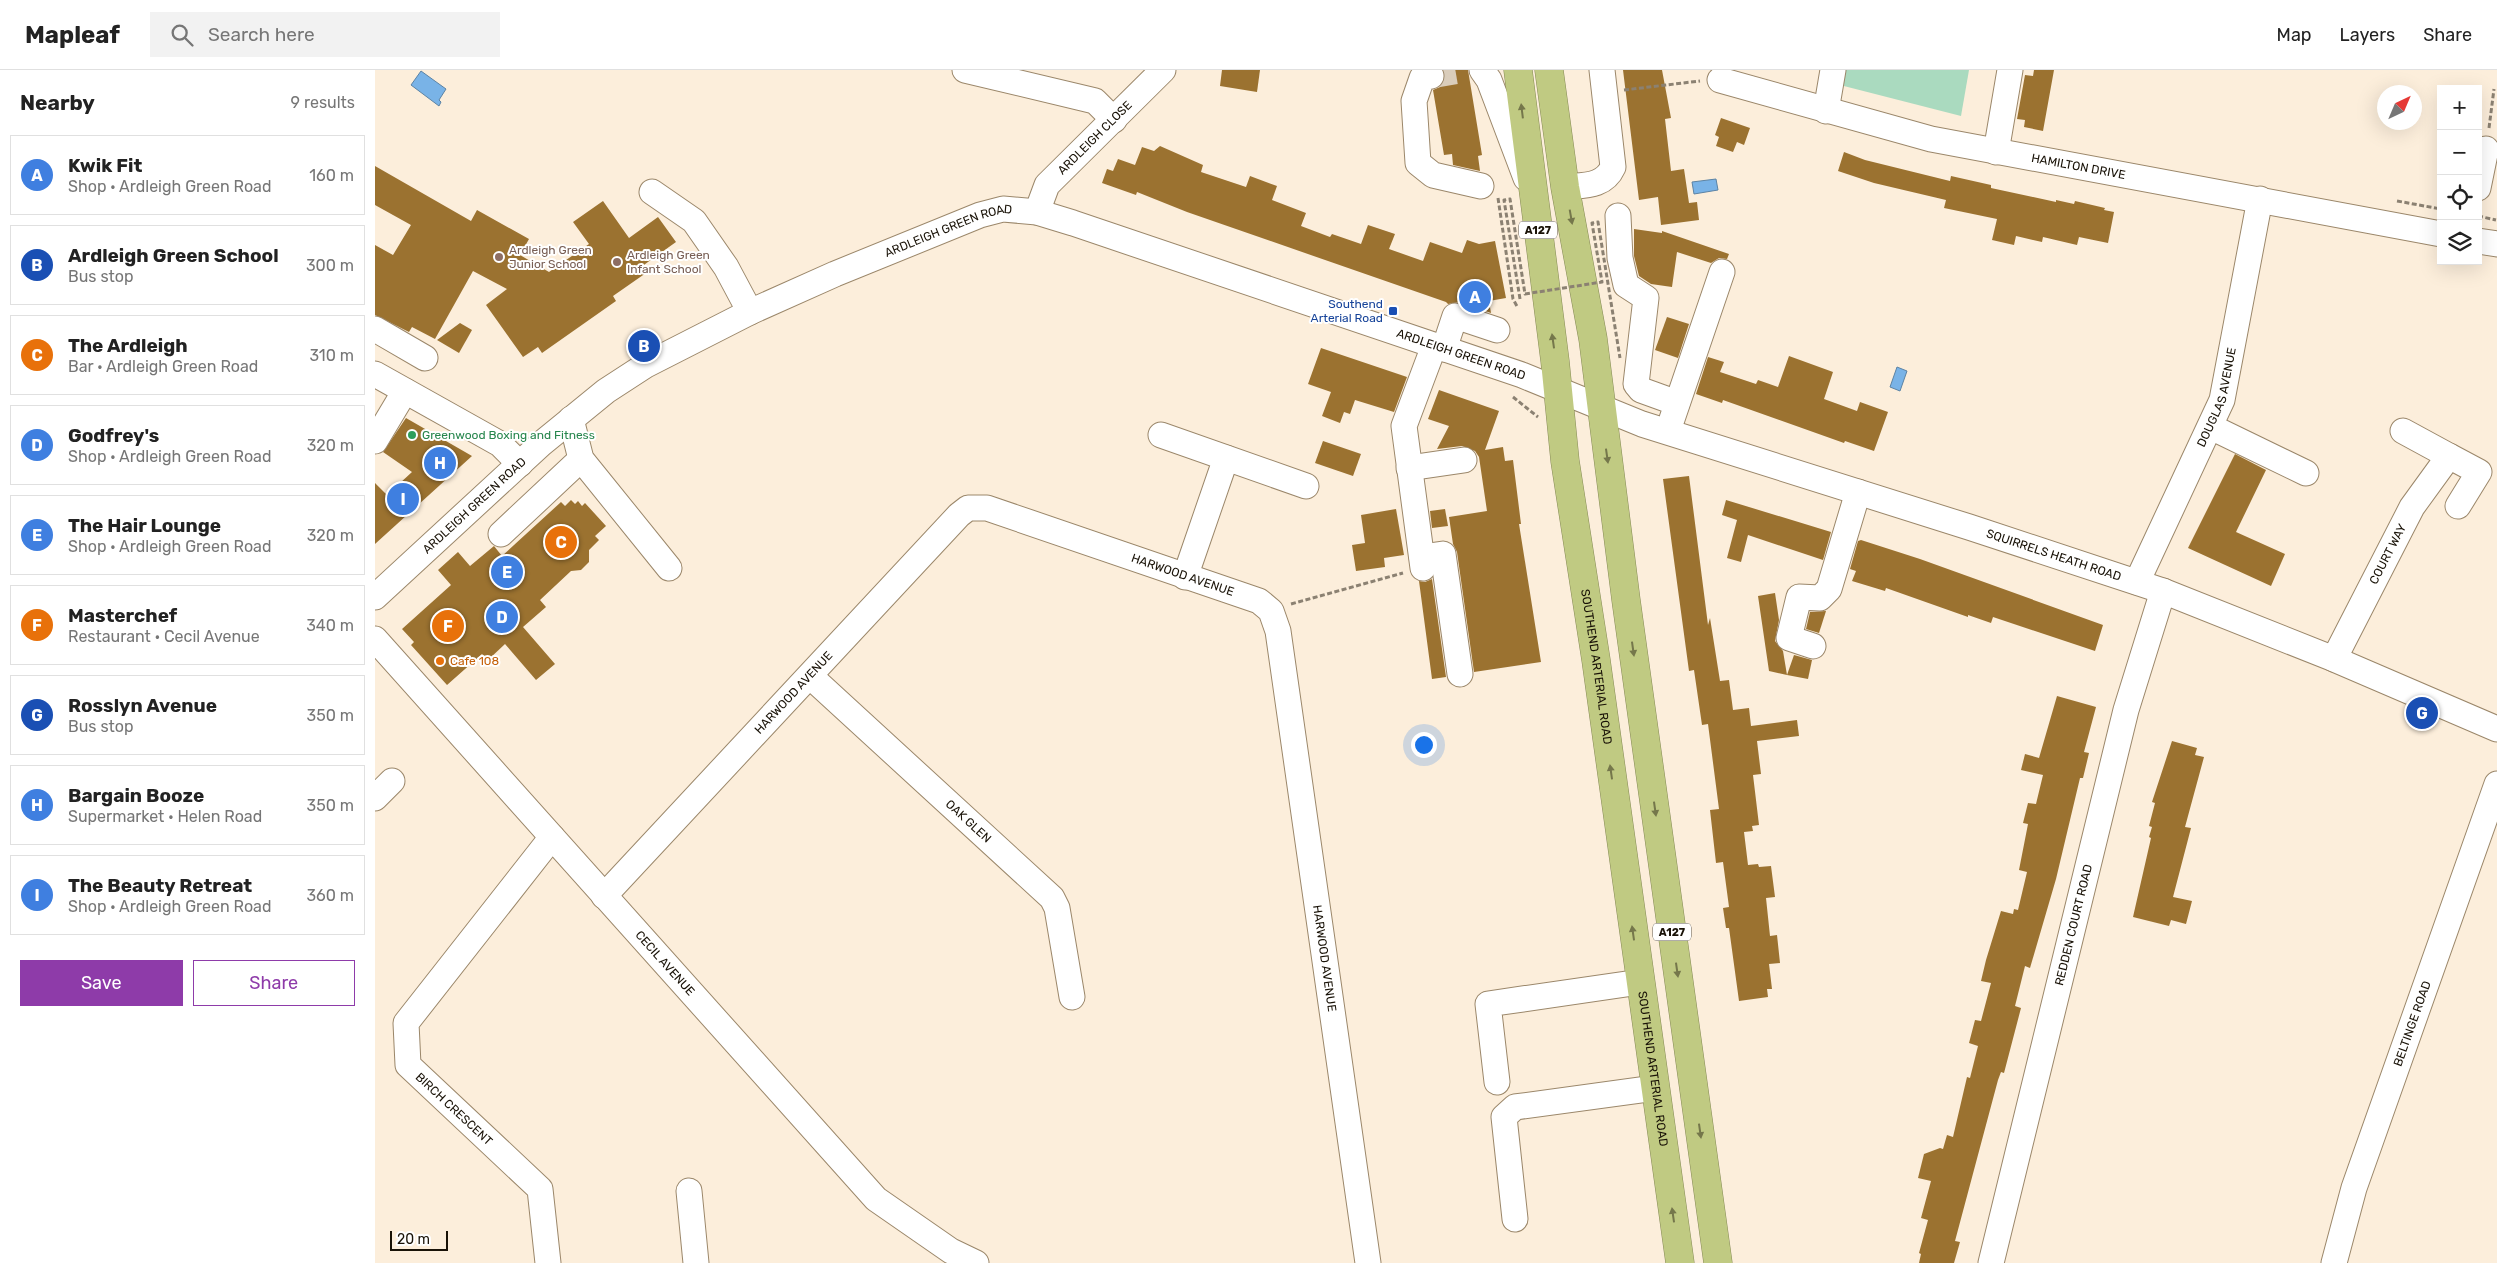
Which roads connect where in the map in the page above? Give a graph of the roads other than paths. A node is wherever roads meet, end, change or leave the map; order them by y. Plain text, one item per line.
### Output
1 (965, 70) edge
2 (1163, 70) edge
3 (1482, 70) edge
4 (1518, 70) edge
5 (1549, 70) edge
6 (1833, 70) edge
7 (2010, 70) edge
8 (1431, 76) tunnel mouth
9 (1720, 80) road end
10 (1603, 81) edge
11 (1826, 111) junction
12 (1114, 120) junction
13 (2486, 149) road end
14 (1996, 152) junction
15 (2481, 175) edge
16 (1481, 186) dead end
17 (1565, 186) junction
18 (652, 192) dead end
19 (1534, 199) junction
20 (2259, 200) junction
21 (1037, 212) junction
22 (1618, 216) dead end
23 (2437, 233) edge
24 (2482, 242) edge
25 (2497, 244) edge
26 (1576, 247) junction
27 (1722, 272) dead end
28 (750, 312) junction
29 (375, 329) edge
30 (1497, 330) dead end
31 (1439, 347) junction
32 (425, 358) dead end
33 (375, 374) edge
34 (1558, 390) junction
35 (405, 391) junction
36 (1677, 403) junction
37 (1601, 408) junction
38 (571, 419) junction
39 (2211, 427) junction
40 (1668, 431) junction
41 (2403, 431) dead end
42 (1161, 435) dead end
43 (375, 441) edge
44 (2449, 456) junction
45 (1226, 458) junction
46 (581, 459) junction
47 (1464, 460) dead end
48 (520, 464) junction
49 (1409, 468) junction
50 (2305, 474) dead end
51 (1306, 486) dead end
52 (1858, 492) junction
53 (2458, 506) dead end
54 (501, 534) dead end
55 (1578, 543) junction
56 (669, 568) dead end
57 (1185, 577) junction
58 (2137, 582) junction
59 (2163, 591) junction
60 (375, 597) edge
61 (375, 639) edge
62 (1813, 646) dead end
63 (2334, 659) junction
64 (1460, 674) dead end
65 (809, 676) junction
66 (2497, 730) edge
67 (2497, 784) edge
68 (552, 837) junction
69 (605, 896) junction
70 (1640, 982) junction
71 (1072, 997) dead end
72 (1497, 1082) dead end
73 (1655, 1088) junction
74 (689, 1191) dead end
75 (1515, 1219) dead end
76 (548, 1263) edge
77 (696, 1263) edge
78 (976, 1263) edge
79 (1368, 1263) edge
80 (1680, 1263) edge
81 (1718, 1263) edge
82 (1991, 1263) edge
83 (2334, 1263) edge

1 - 12 street
2 - 12 street, ARDLEIGH CLOSE
3 - 19 street
19 -> 4 highway, SOUTHEND ARTERIAL ROAD / A127
5 - 17 highway, A127
6 - 11 street
7 - 14 street
8 - 16 street
9 - 11 street, HAMILTON DRIVE
10 - 17 street
11 - 14 street, HAMILTON DRIVE
12 - 21 street, ARDLEIGH CLOSE
13 - 15 street
14 - 20 street, HAMILTON DRIVE
17 -> 26 highway, A127
18 - 28 street
34 -> 19 highway, SOUTHEND ARTERIAL ROAD / A127
20 - 23 street, HAMILTON DRIVE
20 - 39 street, DOUGLAS AVENUE
21 - 28 street, ARDLEIGH GREEN ROAD
21 - 31 street, ARDLEIGH GREEN ROAD
22 - 36 street
24 - 25 street
26 - 34 highway, A127
26 - 37 highway, A127
27 - 36 street
28 - 38 street, ARDLEIGH GREEN ROAD
29 - 32 street
30 - 31 street
31 - 34 street, ARDLEIGH GREEN ROAD
31 - 49 street
33 - 35 street
34 - 37 street, ARDLEIGH GREEN ROAD
34 - 55 highway, SOUTHEND ARTERIAL ROAD / A127
35 - 43 street
35 - 48 street
36 - 40 street
37 - 40 street, SQUIRRELS HEATH ROAD
37 - 55 highway
37 -> 81 highway, A127
38 - 46 street
38 - 48 street, ARDLEIGH GREEN ROAD
39 - 50 street
39 - 58 street, DOUGLAS AVENUE
40 - 52 street, SQUIRRELS HEATH ROAD
41 - 44 street
42 - 45 street
44 - 53 street
44 - 63 street, COURT WAY
45 - 51 street
45 - 57 street
46 - 54 street
46 - 56 street
47 - 49 street
48 - 60 street, ARDLEIGH GREEN ROAD
49 - 64 street
52 - 58 street, SQUIRRELS HEATH ROAD
52 - 62 street
70 -> 55 highway, SOUTHEND ARTERIAL ROAD / A127
57 - 65 street, HARWOOD AVENUE
57 - 79 street, HARWOOD AVENUE
58 - 59 street, SQUIRRELS HEATH ROAD
59 - 63 street, SQUIRRELS HEATH ROAD
59 - 82 street, REDDEN COURT ROAD
61 - 68 street, CECIL AVENUE
63 - 66 street, SQUIRRELS HEATH ROAD
65 - 69 street, HARWOOD AVENUE
65 - 71 street, OAK GLEN
67 - 83 street, BELTINGE ROAD
68 - 69 street, CECIL AVENUE
68 - 76 street, BIRCH CRESCENT
69 - 78 street, CECIL AVENUE
70 - 72 street
70 - 73 highway, SOUTHEND ARTERIAL ROAD / A127
73 - 75 street
80 -> 73 highway, SOUTHEND ARTERIAL ROAD / A127
74 - 77 street

